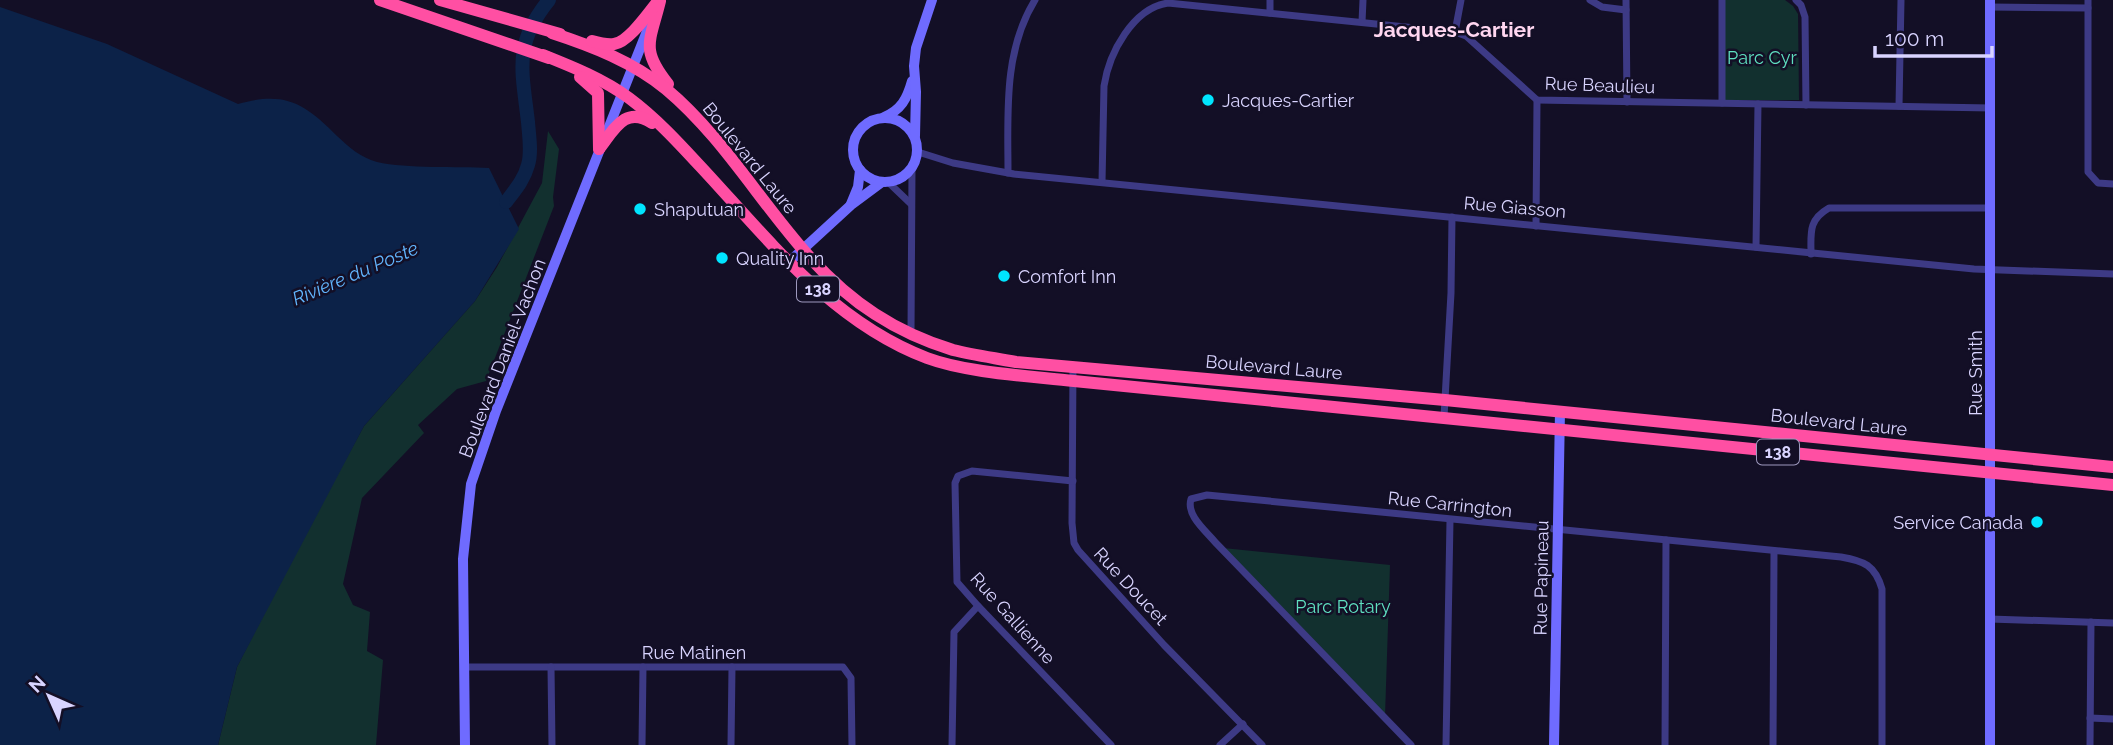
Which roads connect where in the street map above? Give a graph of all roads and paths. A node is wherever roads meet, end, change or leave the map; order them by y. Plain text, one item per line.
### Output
1 (380, 0) edge
2 (440, 0) edge
3 (660, 0) edge
4 (932, 0) edge
5 (1035, 0) edge
6 (1270, 0) edge
7 (1363, 0) edge
8 (1461, 0) edge
9 (1590, 0) edge
10 (1626, 0) edge
11 (1722, 0) edge
12 (1796, 0) edge
13 (1901, 0) edge
14 (1156, 3) edge
15 (1990, 4) edge
16 (2088, 4) edge
17 (1626, 10) junction
18 (1270, 13) junction
19 (1362, 22) junction
20 (1455, 32) junction
21 (552, 33) junction
22 (543, 55) junction
23 (633, 67) junction
24 (913, 77) junction
25 (622, 93) junction
26 (1537, 100) junction
27 (1627, 102) junction
28 (1721, 103) junction
29 (1758, 104) junction
30 (1806, 105) junction
31 (1899, 106) junction
32 (685, 107) junction
33 (1991, 108) junction
34 (883, 118) junction
35 (915, 136) junction
36 (681, 144) junction
37 (599, 149) junction
38 (918, 152) junction
39 (912, 168) junction
40 (860, 170) junction
41 (1008, 173) junction
42 (885, 182) junction
43 (1102, 182) junction
44 (2113, 184) edge
45 (851, 205) junction
46 (911, 205) junction
47 (1991, 208) junction
48 (1452, 217) junction
49 (1536, 226) junction
50 (1756, 247) junction
51 (803, 249) junction
52 (1811, 254) junction
53 (789, 262) junction
54 (1991, 269) junction
55 (2113, 274) edge
56 (911, 333) junction
57 (1073, 366) junction
58 (1074, 381) junction
59 (1445, 400) junction
60 (1560, 411) junction
61 (1444, 417) junction
62 (1559, 430) junction
63 (1991, 454) junction
64 (2113, 467) edge
65 (1991, 473) junction
66 (1073, 481) junction
67 (2113, 485) edge
68 (1450, 520) junction
69 (1557, 530) junction
70 (1667, 540) junction
71 (1774, 551) junction
72 (978, 606) junction
73 (1990, 619) junction
74 (2091, 622) junction
75 (2113, 624) edge
76 (464, 667) junction
77 (551, 667) junction
78 (642, 667) junction
79 (732, 667) junction
80 (2090, 718) junction
81 (2113, 719) edge
82 (1242, 724) junction
83 (465, 745) edge
84 (552, 745) edge
85 (642, 745) edge
86 (731, 745) edge
87 (852, 745) edge
88 (952, 745) edge
89 (1111, 745) edge
90 (1220, 745) edge
91 (1262, 745) edge
92 (1411, 745) edge
93 (1446, 745) edge
94 (1555, 745) edge
95 (1665, 745) edge
96 (1773, 745) edge
97 (1882, 745) edge
98 (1990, 745) edge
99 (2090, 745) edge

1 - 22 highway, 138
2 - 21 highway, 138
3 - 21 highway
3 - 23 street, Boulevard Daniel-Vachon
3 - 32 highway
4 - 24 street
5 - 41 street
6 - 18 street
7 - 19 street
8 - 20 street
9 - 17 street
10 - 17 street
11 - 28 street
12 - 30 street
13 - 31 street
14 - 18 street, Rue Beaulieu
14 - 43 street
15 - 16 street
15 - 33 street, Rue Smith
16 - 44 street
17 - 27 street
18 - 19 street, Rue Beaulieu
19 - 20 street, Rue Beaulieu
20 - 26 street, Rue Beaulieu
21 - 23 highway, Boulevard Laure / 138
22 - 25 highway, Boulevard Laure / 138
22 - 37 highway
23 - 25 street, Boulevard Daniel-Vachon
23 - 32 highway, Boulevard Laure / 138
24 - 34 street
24 - 35 street
25 - 36 highway, Boulevard Laure / 138
25 - 37 street, Boulevard Daniel-Vachon
26 - 27 street, Rue Beaulieu
26 - 49 street
27 - 28 street, Rue Beaulieu
28 - 29 street, Rue Beaulieu
29 - 30 street, Rue Beaulieu
29 - 50 street
30 - 31 street, Rue Beaulieu
31 - 33 street, Rue Beaulieu
32 - 51 highway, Boulevard Laure / 138
33 - 47 street, Rue Smith
34 - 35 street
34 - 40 street
35 - 38 street
36 - 37 highway
36 - 53 highway, Boulevard Laure / 138
37 - 76 street, Boulevard Daniel-Vachon
38 - 39 street
38 - 41 street, Rue Giasson
39 - 42 street
39 - 46 street
40 - 42 street
40 - 45 street
41 - 43 street, Rue Giasson
42 - 45 street
42 - 46 street
43 - 48 street, Rue Giasson
45 - 51 street
46 - 56 street
47 - 52 street
47 - 54 street, Rue Smith
48 - 49 street, Rue Giasson
48 - 59 street
49 - 50 street, Rue Giasson
50 - 52 street, Rue Giasson
51 - 53 street
51 - 56 highway, Boulevard Laure / 138
52 - 54 street, Rue Giasson
53 - 58 highway, Boulevard Laure / 138
54 - 55 street, Rue Giasson
54 - 63 street, Rue Smith
56 - 57 highway, Boulevard Laure / 138
57 - 58 street, Rue Doucet
57 - 59 highway, Boulevard Laure / 138
58 - 61 highway, Boulevard Laure / 138
58 - 66 street, Rue Doucet
59 - 60 highway, Boulevard Laure / 138
59 - 61 street
60 - 62 street, Rue Papineau
60 - 63 highway, Boulevard Laure / 138
61 - 62 highway, Boulevard Laure / 138
62 - 65 highway, Boulevard Laure / 138
62 - 69 street, Rue Papineau
63 - 64 highway, Boulevard Laure / 138
63 - 65 street, Rue Smith
65 - 67 highway, Boulevard Laure / 138
65 - 73 street, Rue Smith
66 - 72 street, Rue Gallienne
66 - 82 street, Rue Doucet
68 - 69 street, Rue Carrington
68 - 92 street, Rue Carrington
68 - 93 street
69 - 70 street, Rue Carrington
69 - 94 street, Rue Papineau
70 - 71 street, Rue Carrington
70 - 95 street
71 - 96 street
71 - 97 street, Rue Carrington
72 - 88 street
72 - 89 street, Rue Gallienne
73 - 74 street
73 - 98 street, Rue Smith
74 - 75 street
74 - 80 street
76 - 77 street, Rue Matinen
76 - 83 street, Boulevard Daniel-Vachon
77 - 78 street, Rue Matinen
77 - 84 street
78 - 79 street, Rue Matinen
78 - 85 street
79 - 86 street
79 - 87 street, Rue Matinen
80 - 81 street
80 - 99 street
82 - 90 street
82 - 91 street, Rue Doucet

